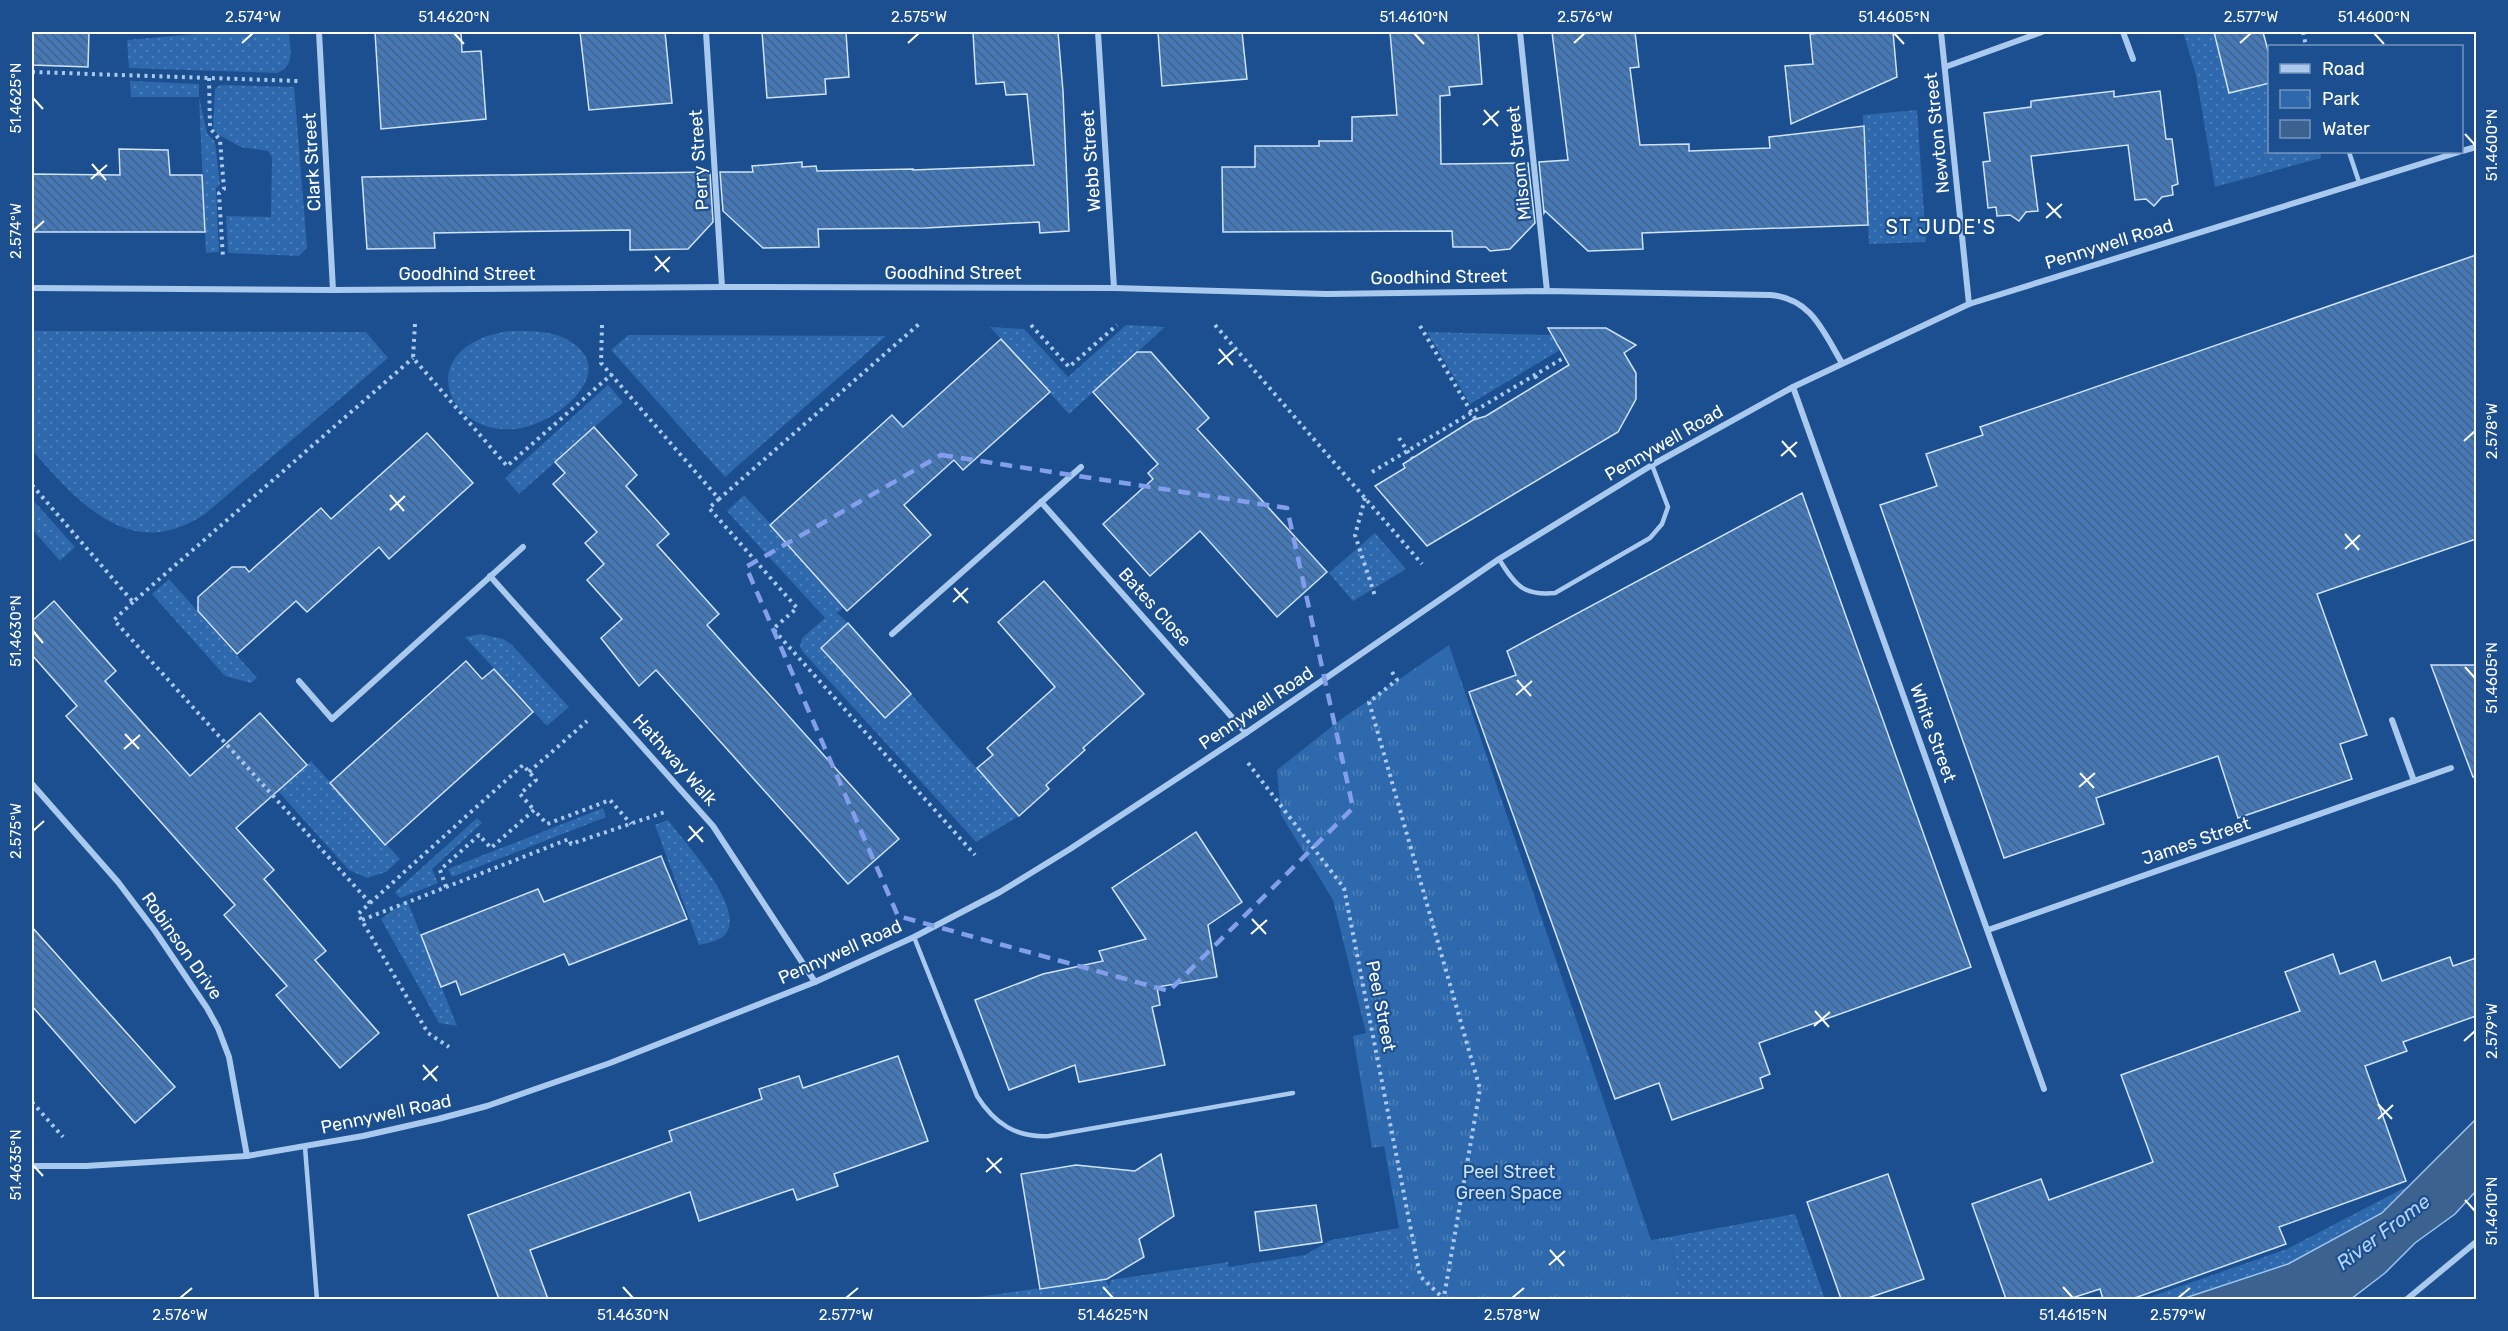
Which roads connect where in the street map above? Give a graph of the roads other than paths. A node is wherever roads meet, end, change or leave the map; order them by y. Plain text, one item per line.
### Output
1 (319, 32) edge
2 (706, 32) edge
3 (1098, 32) edge
4 (1520, 32) edge
5 (1941, 32) edge
6 (2042, 32) edge
7 (2123, 32) edge
8 (2133, 59) dead end
9 (1945, 67) junction
10 (2349, 153) edge
11 (2453, 153) edge
12 (2358, 182) junction
13 (722, 287) junction
14 (32, 288) edge
15 (1114, 288) junction
16 (333, 290) junction
17 (1547, 291) junction
18 (1969, 304) junction
19 (1842, 363) junction
20 (1793, 387) junction
21 (1652, 465) junction
22 (1081, 467) dead end
23 (1041, 502) junction
24 (523, 547) dead end
25 (1500, 560) junction
26 (490, 576) junction
27 (892, 634) dead end
28 (299, 681) dead end
29 (2392, 720) dead end
30 (1246, 733) junction
31 (2451, 768) dead end
32 (2414, 781) junction
33 (32, 784) edge
34 (1988, 930) junction
35 (914, 937) junction
36 (815, 982) junction
37 (2044, 1089) dead end
38 (1293, 1093) dead end
39 (305, 1147) junction
40 (247, 1155) junction
41 (32, 1166) edge
42 (2476, 1242) edge
43 (317, 1299) edge
44 (2406, 1299) edge

1 - 16 street, Clark Street
2 - 13 street, Perry Street
3 - 15 street, Webb Street
4 - 17 street, Milsom Street
5 - 9 street, Newton Street
6 - 9 street
7 - 8 street
9 - 18 street, Newton Street
10 - 12 lane
11 - 12 street, Pennywell Road
12 - 18 street, Pennywell Road
13 - 15 street, Goodhind Street
13 - 16 street, Goodhind Street
14 - 16 street, Goodhind Street
15 - 17 street, Goodhind Street
17 - 19 street, Goodhind Street
18 - 19 street, Pennywell Road
19 - 20 street, Pennywell Road
20 - 21 street, Pennywell Road
20 - 34 street, White Street
21 - 25 street, Pennywell Road
21 - 25 lane
22 - 23 street
23 - 27 street
23 - 30 street, Bates Close
24 - 26 street
25 - 30 street, Pennywell Road
26 - 28 street
26 - 36 street, Hathway Walk
29 - 32 street
30 - 35 street, Pennywell Road
31 - 32 street, James Street
32 - 34 street, James Street
33 - 40 street, Robinson Drive
34 - 37 street, White Street
35 - 36 street, Pennywell Road
35 - 38 lane
36 - 39 street, Pennywell Road
39 - 40 street, Pennywell Road
39 - 43 lane
40 - 41 street, Pennywell Road
42 - 44 street

